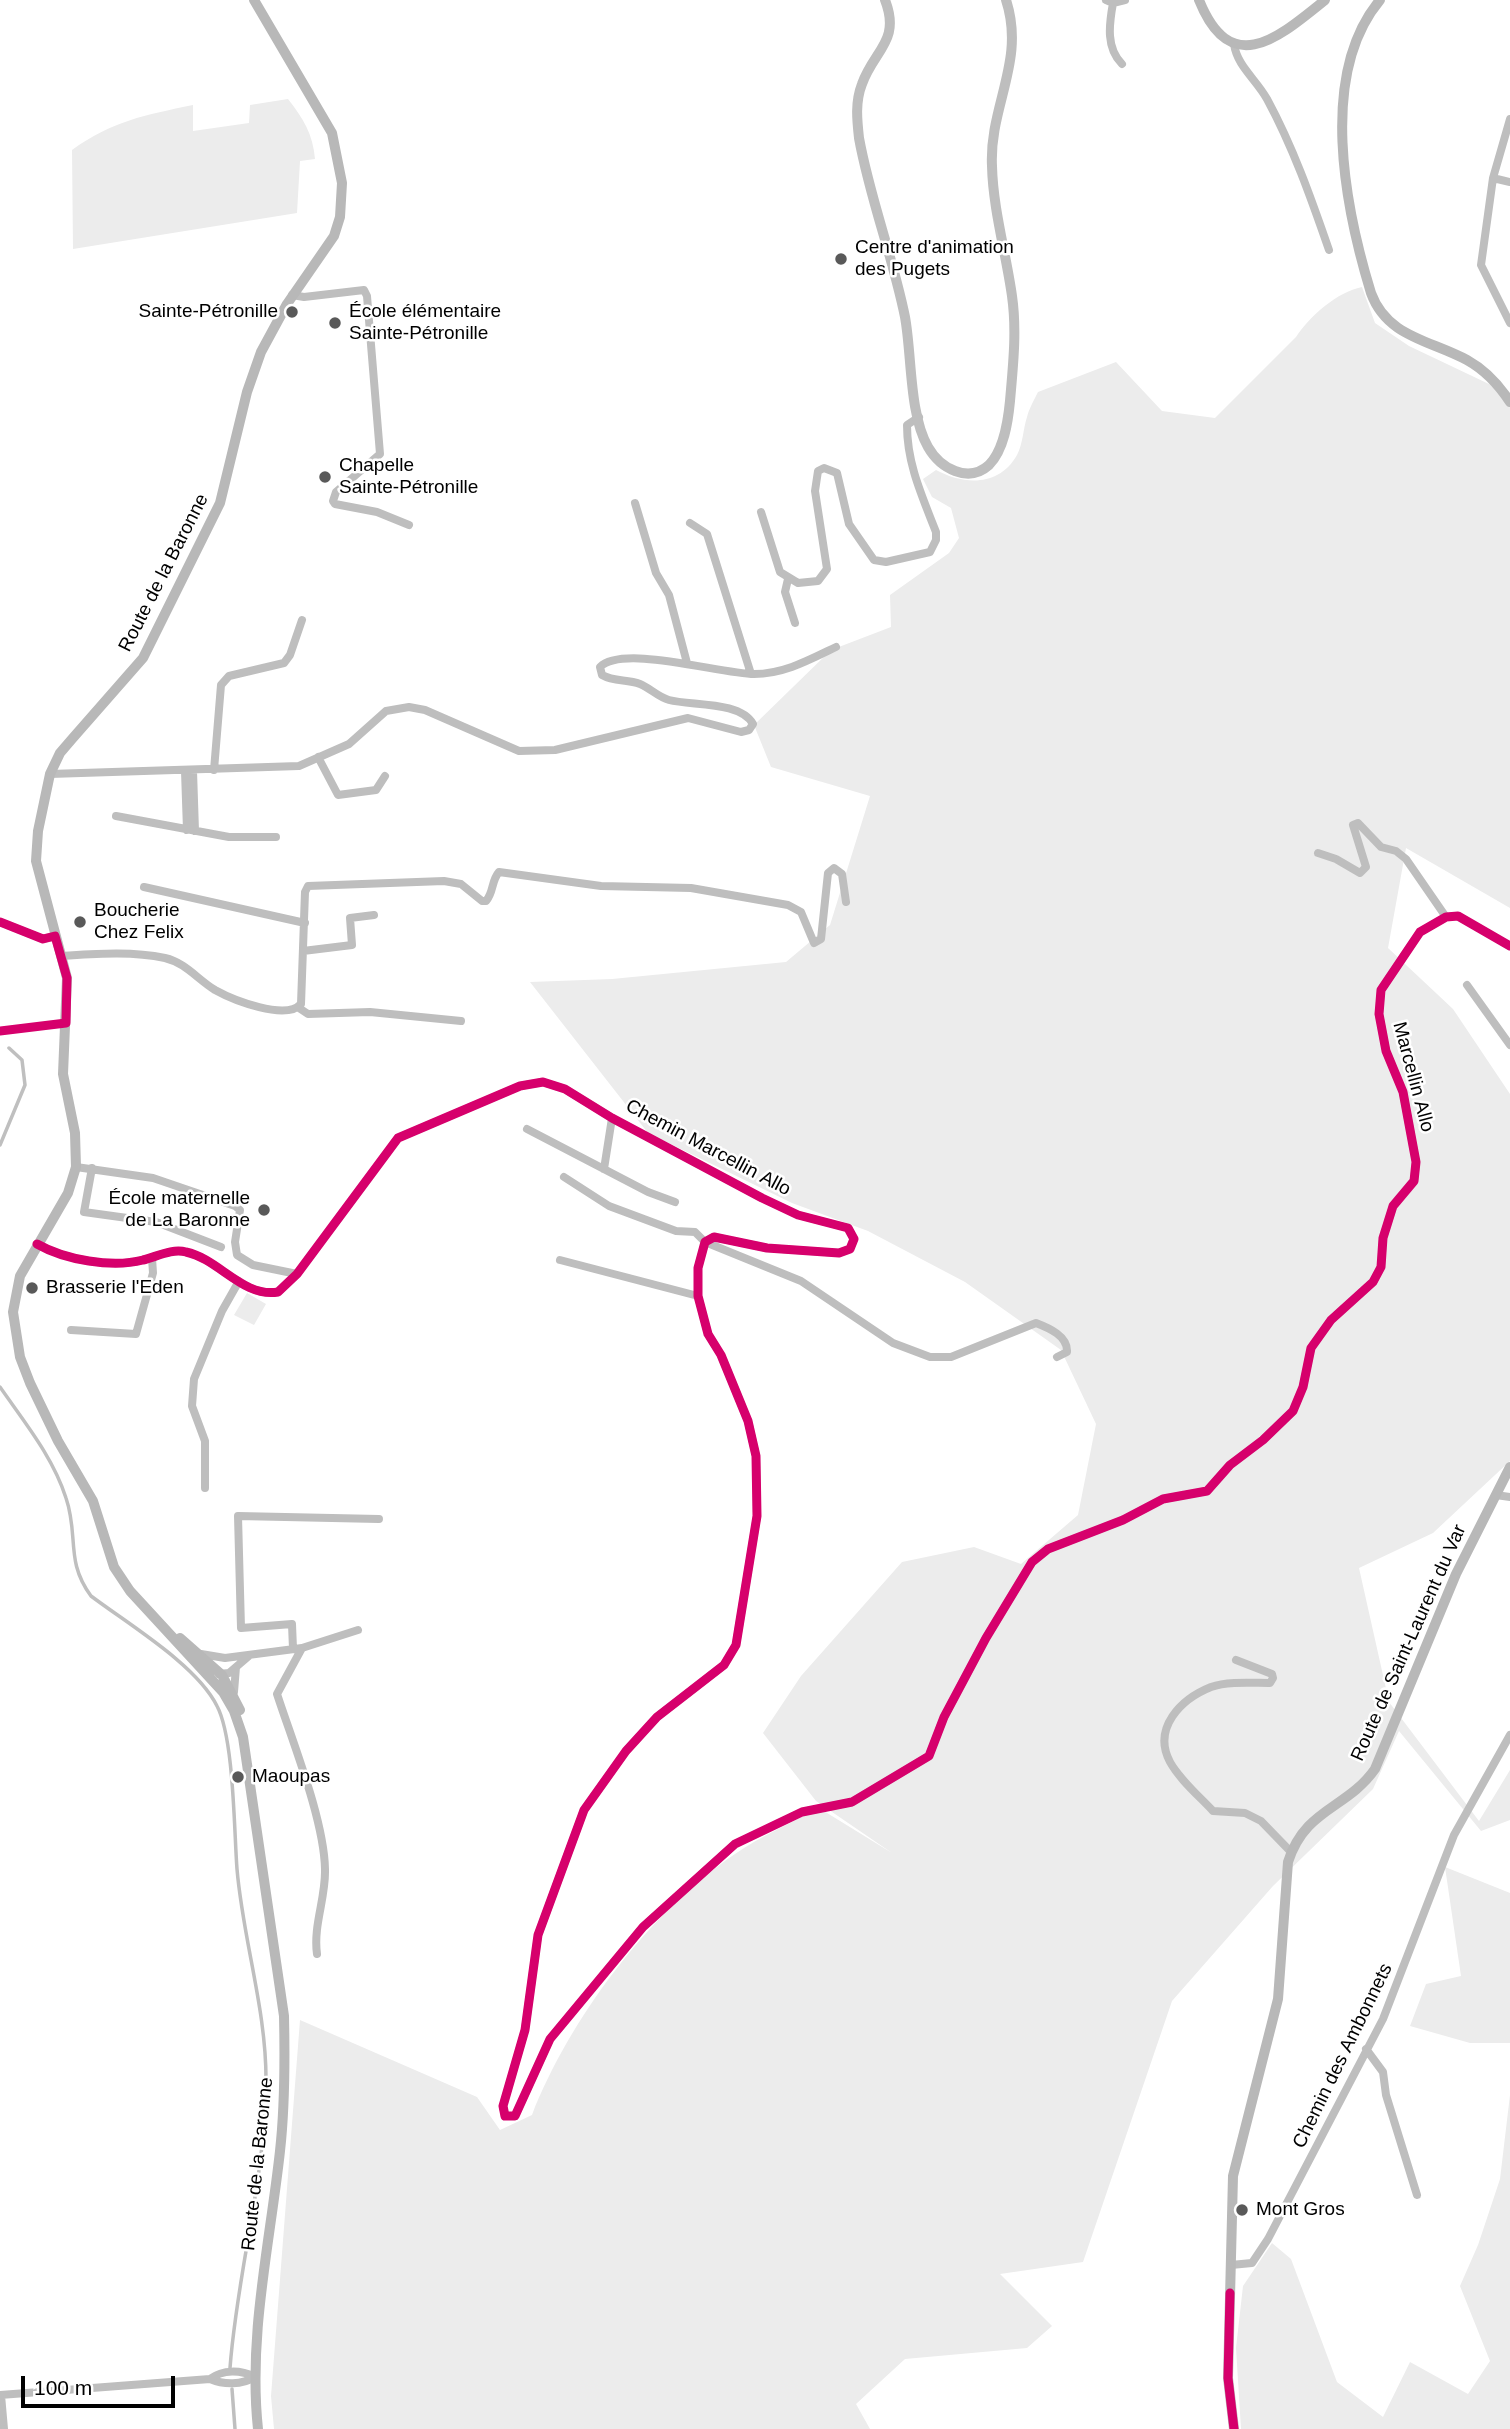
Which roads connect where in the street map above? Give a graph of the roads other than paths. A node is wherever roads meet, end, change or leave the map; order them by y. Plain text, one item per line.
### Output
1 (254, 0) edge
2 (885, 0) edge
3 (1006, 0) edge
4 (1125, 0) edge
5 (1199, 0) edge
6 (1325, 0) edge
7 (1380, 0) edge
8 (1110, 1) edge
9 (1230, 42) junction
10 (1122, 64) dead end
11 (1510, 119) edge
12 (1493, 178) junction
13 (1510, 182) edge
14 (1329, 250) dead end
15 (292, 295) junction
16 (1510, 323) edge
17 (1510, 402) edge
18 (919, 417) junction
19 (635, 503) dead end
20 (761, 512) dead end
21 (690, 523) dead end
22 (409, 525) dead end
23 (788, 579) junction
24 (302, 620) dead end
25 (795, 623) dead end
26 (836, 647) dead end
27 (687, 663) junction
28 (751, 674) junction
29 (318, 757) junction
30 (214, 770) junction
31 (189, 771) junction
32 (50, 774) junction
33 (385, 776) dead end
34 (116, 816) dead end
35 (191, 831) junction
36 (276, 837) dead end
37 (1318, 853) dead end
38 (144, 887) dead end
39 (846, 902) dead end
40 (374, 915) dead end
41 (1446, 916) junction
42 (0, 922) edge
43 (305, 923) junction
44 (55, 936) junction
45 (1510, 946) edge
46 (303, 951) junction
47 (61, 956) junction
48 (1467, 985) dead end
49 (299, 1008) junction
50 (461, 1021) dead end
51 (1510, 1045) edge
52 (612, 1118) junction
53 (527, 1129) dead end
54 (76, 1167) junction
55 (92, 1168) junction
56 (604, 1169) junction
57 (564, 1177) dead end
58 (675, 1202) dead end
59 (705, 1242) junction
60 (37, 1244) junction
61 (221, 1247) dead end
62 (152, 1258) junction
63 (560, 1260) dead end
64 (297, 1274) junction
65 (239, 1281) junction
66 (698, 1296) junction
67 (71, 1330) dead end
68 (1057, 1357) dead end
69 (1510, 1467) edge
70 (205, 1488) dead end
71 (1496, 1495) junction
72 (1510, 1497) edge
73 (379, 1519) dead end
74 (358, 1630) dead end
75 (297, 1648) junction
76 (195, 1655) junction
77 (250, 1655) junction
78 (225, 1658) junction
79 (1236, 1660) dead end
80 (236, 1667) junction
81 (220, 1673) junction
82 (219, 1687) junction
83 (234, 1692) junction
84 (1510, 1735) edge
85 (243, 1737) junction
86 (1292, 1852) junction
87 (317, 1954) dead end
88 (1366, 2049) junction
89 (1417, 2195) dead end
90 (1231, 2265) junction
91 (255, 2377) junction
92 (0, 2395) edge
93 (4, 2429) edge
94 (258, 2429) edge
95 (1234, 2429) edge

1 - 15 main road, Route de la Baronne
2 - 18 street
3 - 18 street
4 - 8 street
5 - 9 main road
6 - 9 main road
7 - 17 main road
8 - 10 street
9 - 14 street
11 - 12 street
12 - 13 street
12 - 16 street
15 - 22 street
15 - 32 main road, Route de la Baronne
18 - 23 street
19 - 27 street
20 - 23 street
21 - 28 street
23 - 25 street
24 - 30 street
26 - 28 street
27 - 28 street
27 - 29 street
29 - 30 street
29 - 33 street
30 - 31 street
31 - 32 street
31 - 35 street
32 - 44 main road, Route de la Baronne
34 - 35 street
35 - 36 street
37 - 41 street
38 - 43 street
39 - 43 street
40 - 46 street
41 - 45 street
41 - 66 street, Marcellin Allo
42 - 44 street
43 - 46 street
44 - 47 main road, Route de la Baronne
46 - 49 street
47 - 49 street
47 - 54 main road, Route de la Baronne
48 - 51 street
49 - 50 street
52 - 56 street
52 - 59 street, Chemin Marcellin Allo
52 - 64 street, Chemin Marcellin Allo
53 - 56 street
54 - 55 street
54 - 60 main road, Route de la Baronne
55 - 61 street
55 - 64 street
56 - 58 street
57 - 59 street
59 - 66 street
59 - 68 street
60 - 62 street, Chemin Marcellin Allo
60 - 76 main road, Route de la Baronne
62 - 65 street, Chemin Marcellin Allo
62 - 67 street
63 - 66 street
64 - 65 street, Chemin Marcellin Allo
65 - 70 street
69 - 71 main road, Route de Saint-Laurent du Var
71 - 72 street
71 - 86 main road, Route de Saint-Laurent du Var
73 - 75 street
74 - 75 street
75 - 77 street
75 - 87 street
76 - 78 street
76 - 81 main road, Route de la Baronne
76 - 82 main road, Route de la Baronne
77 - 78 street
77 - 80 street
78 - 81 street
79 - 86 street
80 - 81 street
80 - 83 street
81 - 82 street
81 - 83 main road, Route de la Baronne
82 - 85 main road, Route de la Baronne
83 - 85 main road, Route de la Baronne
84 - 88 street, Chemin des Ambonnets
85 - 91 main road, Route de la Baronne
86 - 90 main road, Route de Saint-Laurent du Var
88 - 89 street
88 - 90 street, Chemin des Ambonnets
90 - 95 main road, Route de Saint-Laurent du Var
91 - 92 street
91 - 94 main road, Route de la Baronne
92 - 93 street

